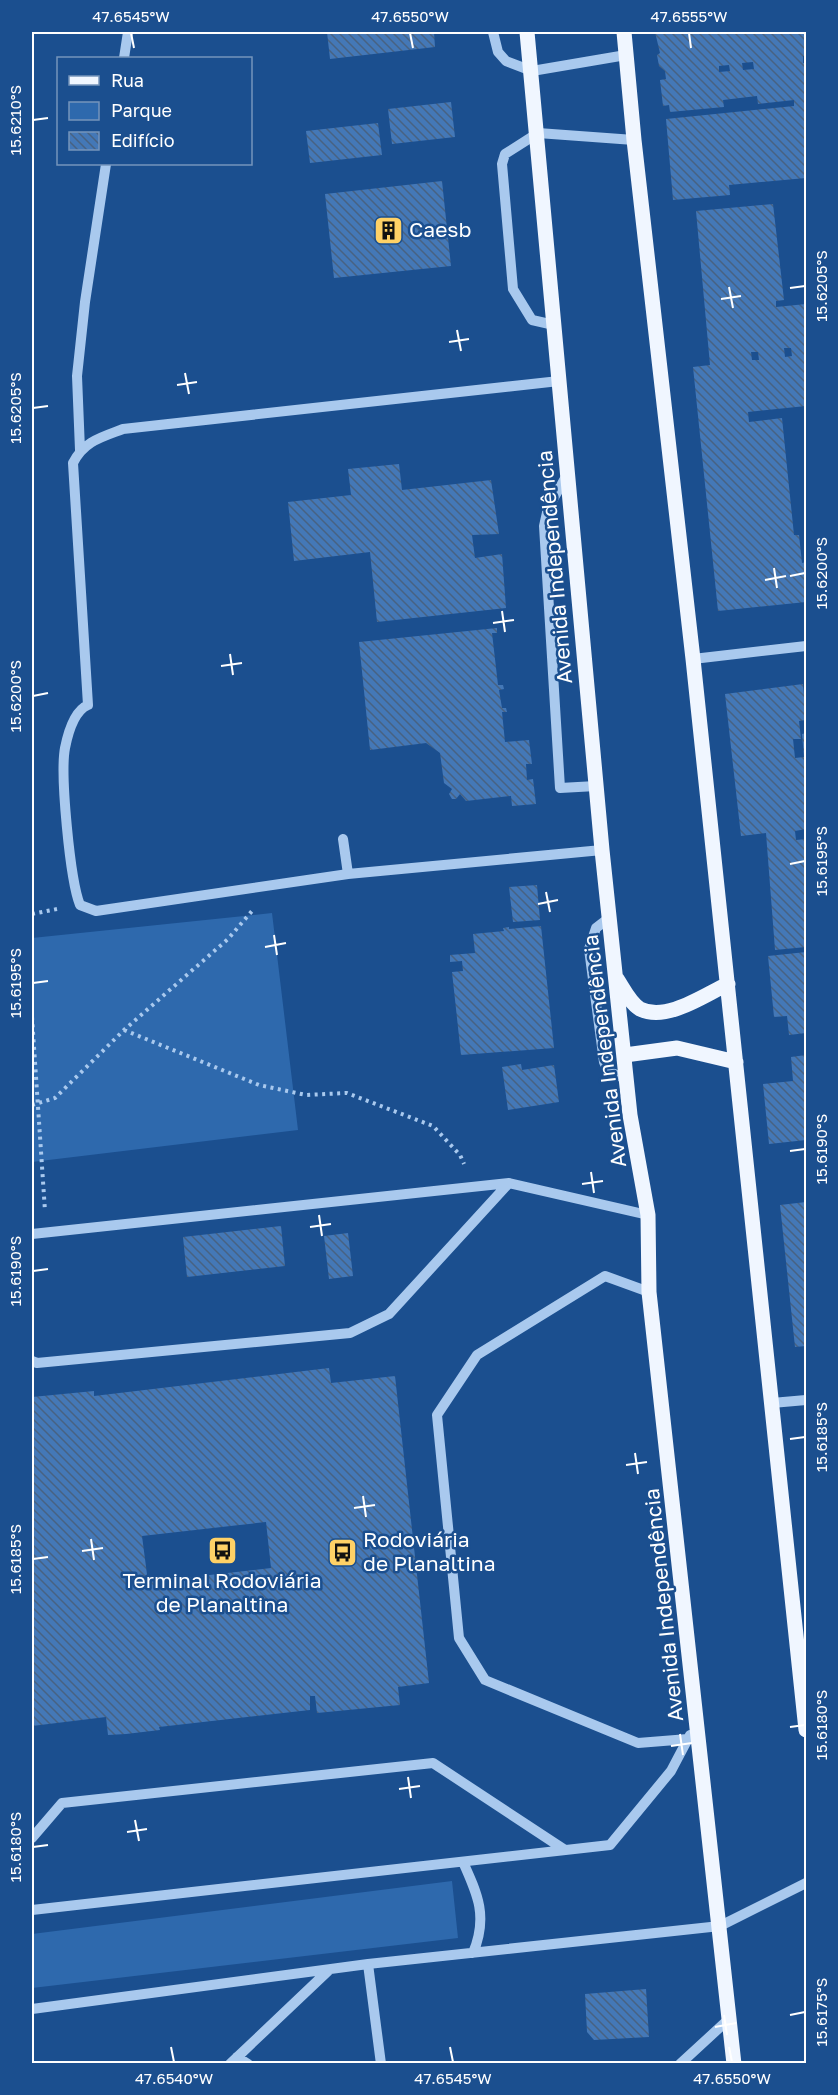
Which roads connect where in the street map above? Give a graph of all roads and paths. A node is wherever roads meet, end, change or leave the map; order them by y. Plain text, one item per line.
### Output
1 (128, 32) edge
2 (493, 32) edge
3 (527, 32) edge
4 (624, 32) edge
5 (626, 55) junction
6 (124, 57) edge
7 (532, 71) junction
8 (538, 133) junction
9 (634, 140) junction
10 (106, 165) edge
11 (554, 325) junction
12 (559, 381) junction
13 (80, 450) junction
14 (567, 475) junction
15 (807, 646) edge
16 (693, 658) junction
17 (596, 786) junction
18 (343, 839) dead end
19 (602, 850) junction
20 (348, 874) junction
21 (274, 885) junction
22 (609, 918) junction
23 (615, 976) junction
24 (728, 984) junction
25 (32, 1017) edge
26 (124, 1030) junction
27 (625, 1055) junction
28 (736, 1062) junction
29 (627, 1079) junction
30 (39, 1104) junction
31 (32, 1105) edge
32 (509, 1183) junction
33 (475, 1186) junction
34 (648, 1215) junction
35 (46, 1232) junction
36 (32, 1234) edge
37 (649, 1292) junction
38 (32, 1361) edge
39 (807, 1400) edge
40 (772, 1403) junction
41 (698, 1719) junction
42 (807, 1730) edge
43 (688, 1739) junction
44 (32, 1838) edge
45 (565, 1850) junction
46 (463, 1862) junction
47 (807, 1883) edge
48 (32, 1910) edge
49 (720, 1926) junction
50 (473, 1953) junction
51 (368, 1964) junction
52 (329, 1971) junction
53 (32, 2008) edge
54 (730, 2018) junction
55 (234, 2060) edge
56 (248, 2064) edge
57 (381, 2064) edge
58 (680, 2064) edge
59 (734, 2064) edge

1 - 6 street
2 - 7 street
3 - 7 main road, Avenida Independência
4 - 5 main road
5 - 7 street
5 - 9 main road
7 - 8 main road, Avenida Independência
8 - 9 street
8 - 11 main road, Avenida Independência
8 - 11 street
9 - 16 main road
10 - 13 street
11 - 12 main road, Avenida Independência
12 - 13 street
12 - 14 main road, Avenida Independência
13 - 21 street
14 - 17 main road, Avenida Independência
14 - 17 street
15 - 16 street
16 - 24 main road
17 - 19 main road, Avenida Independência
18 - 20 street
19 - 20 street
19 - 22 main road, Avenida Independência
20 - 21 street
21 - 26 path
22 - 23 main road, Avenida Independência
22 - 29 street
23 - 24 main road
23 - 27 main road, Avenida Independência
24 - 28 main road
25 - 30 path
26 - 30 path
26 - 33 path
27 - 28 main road
27 - 29 main road, Avenida Independência
28 - 40 main road
29 - 34 main road, Avenida Independência
30 - 31 path
30 - 35 path
32 - 33 street
32 - 34 street
32 - 38 street
33 - 35 street
34 - 37 main road, Avenida Independência
35 - 36 street
37 - 41 main road, Avenida Independência
37 - 43 street
39 - 40 street
40 - 42 main road
41 - 43 street
41 - 49 main road, Avenida Independência
43 - 45 street
44 - 45 street
45 - 46 street
46 - 48 street
46 - 50 street
47 - 49 street
49 - 50 street
49 - 54 main road, Avenida Independência
50 - 51 street
51 - 52 street
51 - 57 street
52 - 53 street
52 - 55 street
54 - 58 street
54 - 59 main road, Avenida Independência
55 - 56 street

